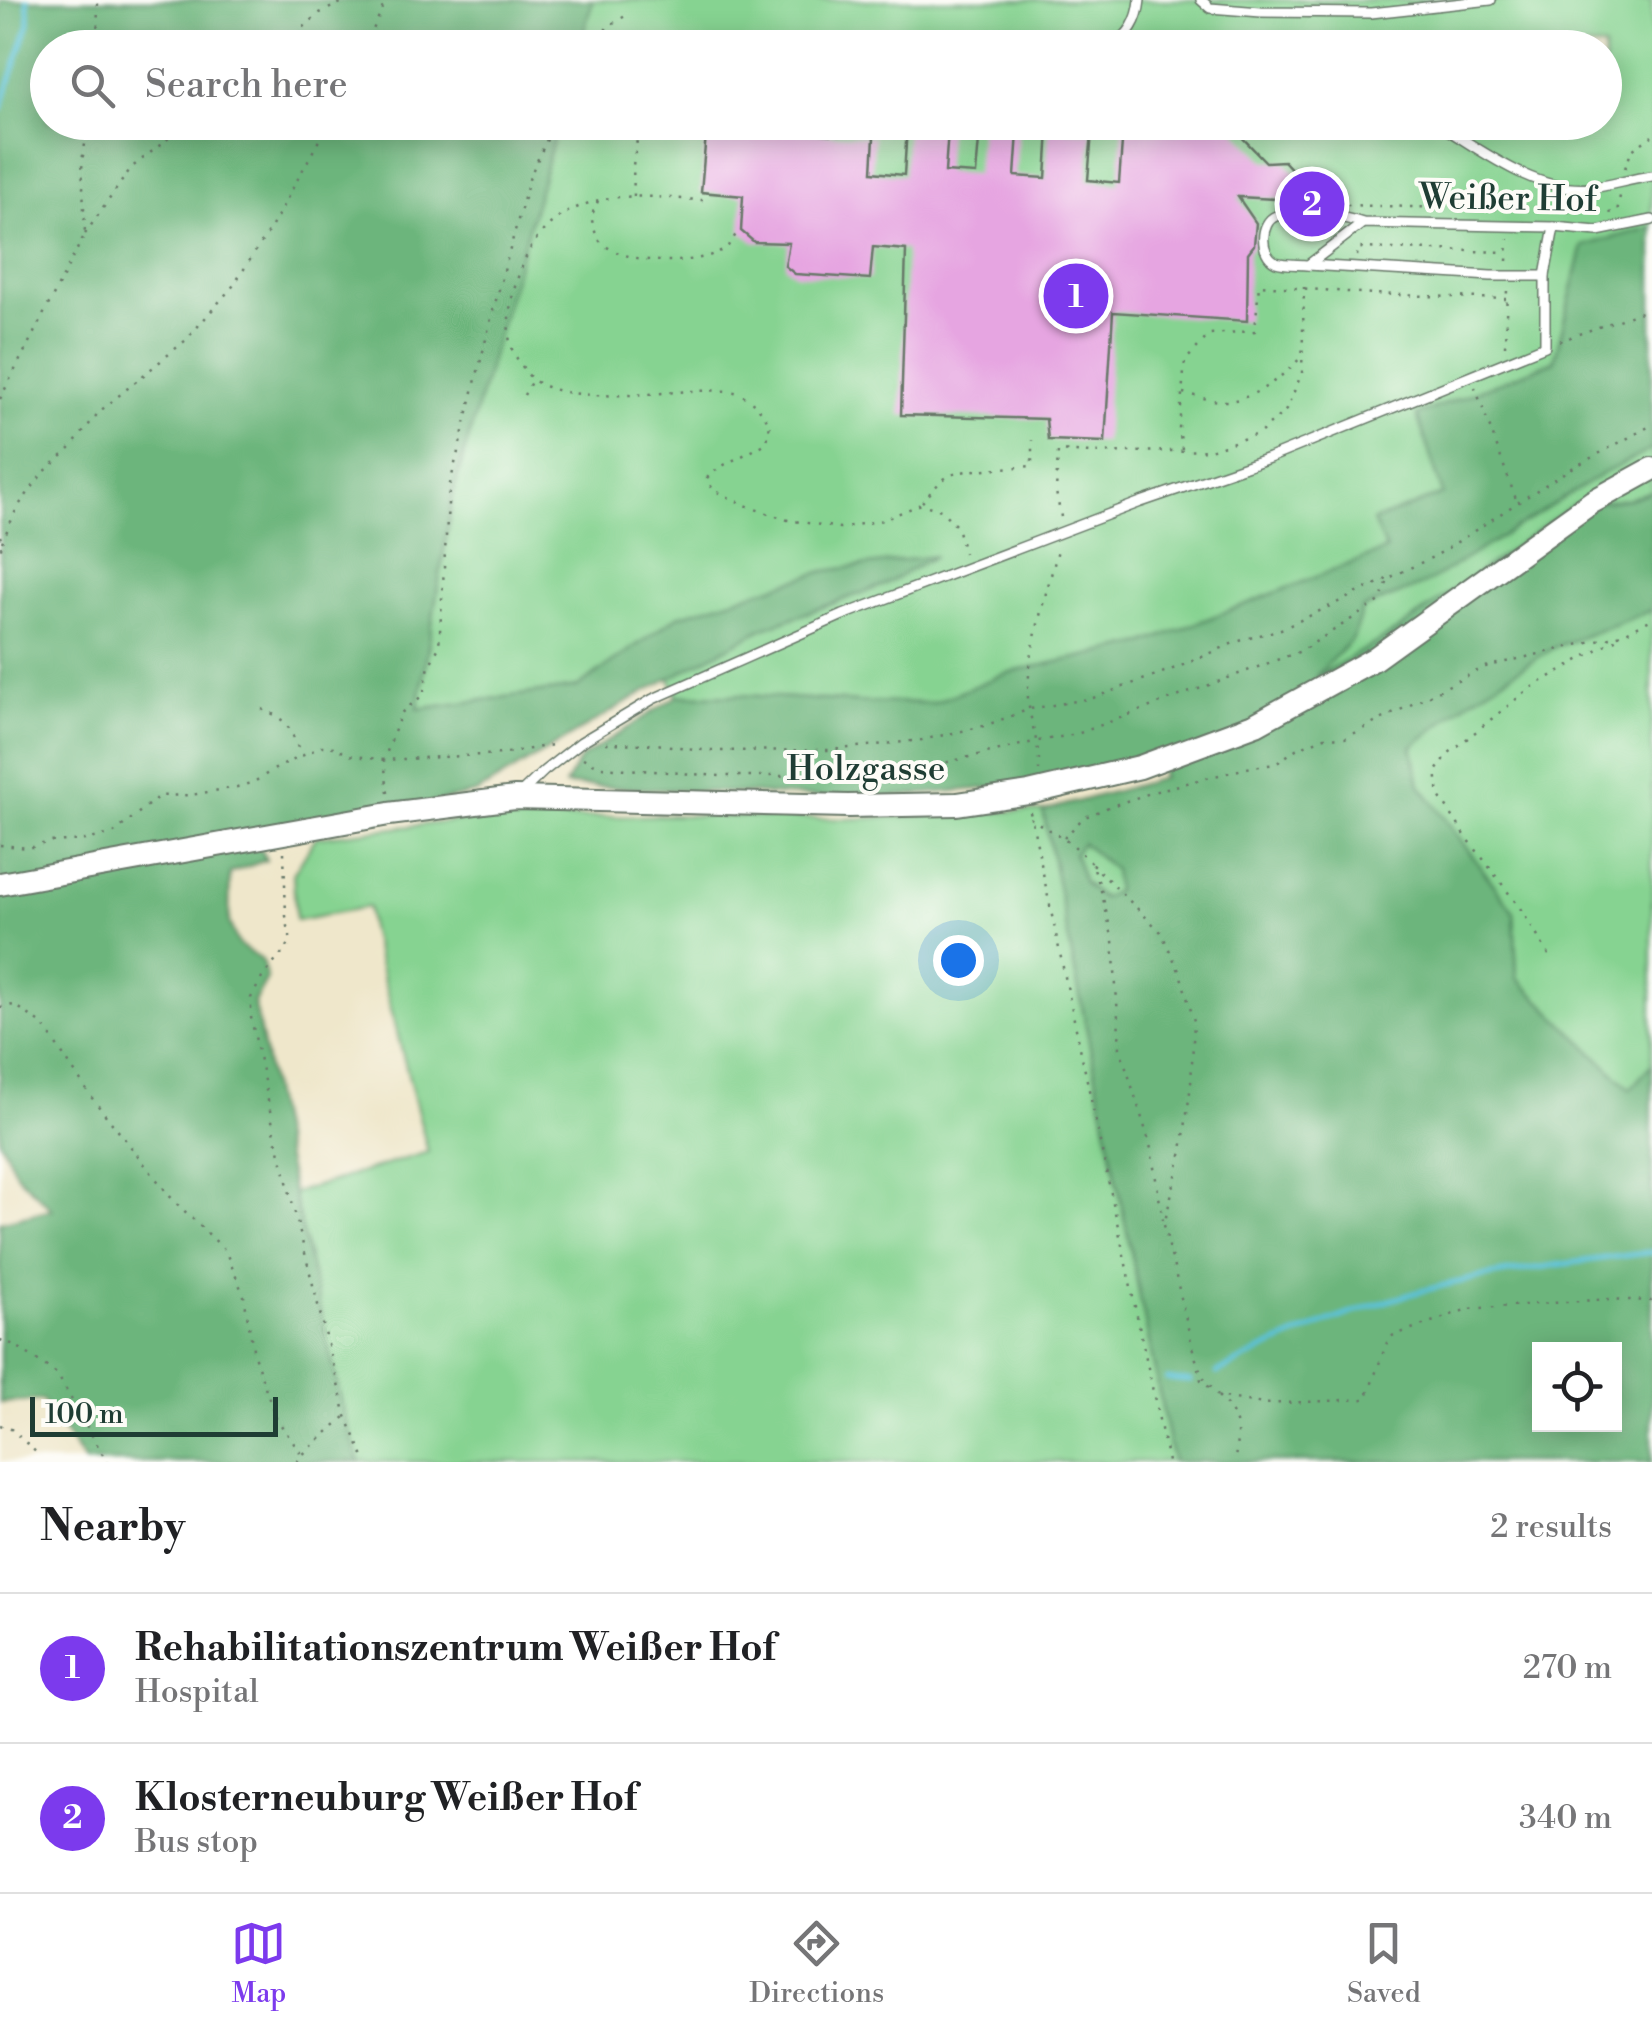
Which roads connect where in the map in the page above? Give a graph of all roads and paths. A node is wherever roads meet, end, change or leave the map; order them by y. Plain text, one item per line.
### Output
1 (98, 0) edge
2 (347, 0) edge
3 (386, 0) edge
4 (1140, 0) edge
5 (1201, 0) edge
6 (1492, 0) edge
7 (627, 14) dead end
8 (97, 30) edge
9 (301, 30) edge
10 (373, 30) edge
11 (605, 30) edge
12 (1132, 30) edge
13 (1652, 136) edge
14 (86, 140) edge
15 (167, 140) edge
16 (319, 140) edge
17 (547, 140) edge
18 (637, 140) edge
19 (1465, 140) edge
20 (1652, 176) edge
21 (1623, 180) junction
22 (634, 198) junction
23 (598, 200) junction
24 (703, 200) dead end
25 (1337, 204) dead end
26 (1652, 220) edge
27 (1363, 224) junction
28 (1554, 227) junction
29 (737, 233) dead end
30 (85, 234) junction
31 (1508, 252) dead end
32 (1308, 265) junction
33 (1356, 268) junction
34 (1545, 276) junction
35 (1304, 286) junction
36 (1506, 299) dead end
37 (1652, 308) edge
38 (1545, 346) junction
39 (1302, 356) junction
40 (1472, 376) junction
41 (532, 380) junction
42 (1182, 393) junction
43 (524, 395) dead end
44 (0, 399) edge
45 (1652, 425) edge
46 (1032, 440) dead end
47 (1182, 451) junction
48 (1652, 469) edge
49 (921, 504) junction
50 (1518, 504) junction
51 (1063, 532) junction
52 (0, 536) edge
53 (2, 542) edge
54 (0, 554) edge
55 (968, 569) junction
56 (1389, 578) junction
57 (1652, 619) edge
58 (1622, 634) junction
59 (262, 709) dead end
60 (1030, 709) junction
61 (1038, 740) junction
62 (581, 742) junction
63 (570, 752) junction
64 (302, 757) junction
65 (384, 760) junction
66 (1029, 793) junction
67 (515, 798) junction
68 (390, 814) junction
69 (283, 832) junction
70 (1063, 839) junction
71 (0, 845) edge
72 (1092, 864) junction
73 (0, 884) edge
74 (1550, 955) dead end
75 (0, 1007) edge
76 (1164, 1224) junction
77 (1652, 1301) edge
78 (0, 1340) edge
79 (1218, 1396) junction
80 (346, 1416) junction
81 (0, 1425) edge
82 (302, 1455) junction
83 (40, 1456) dead end
84 (108, 1462) edge
85 (297, 1462) edge
86 (366, 1462) edge
87 (1168, 1462) edge
88 (1235, 1462) edge

1 - 8 path
2 - 9 path
3 - 10 path
4 - 12 lane
5 - 6 lane
7 - 11 path
13 - 21 path
14 - 30 path
15 - 30 path
16 - 53 path
17 - 65 path
18 - 22 path
19 - 21 lane
20 - 21 lane
21 - 25 path
22 - 23 path
22 - 24 path
23 - 29 path
23 - 41 path
26 - 28 lane, Weißer Hof
27 - 28 lane, Weißer Hof
27 - 32 lane
27 - 32 lane, Weißer Hof
28 - 34 lane
30 - 44 path
31 - 33 path
32 - 33 lane
33 - 34 lane
34 - 38 lane
35 - 36 path
35 - 39 path
35 - 42 path
37 - 38 path
38 - 40 lane
39 - 42 path
39 - 47 path
40 - 50 path
40 - 51 lane
41 - 43 path
41 - 49 path
42 - 47 path
45 - 50 path
46 - 49 path
47 - 51 path
48 - 66 street, Holzgasse
49 - 55 path
50 - 56 path
51 - 55 lane
51 - 60 path
52 - 53 path
53 - 54 path
55 - 62 lane
56 - 60 path
56 - 61 path
57 - 58 path
58 - 70 path
58 - 74 path
59 - 64 path
60 - 61 path
60 - 62 path
61 - 63 path
61 - 66 path
62 - 63 lane
62 - 65 path
63 - 67 lane
64 - 65 path
64 - 71 path
65 - 68 path
66 - 67 street, Holzgasse
67 - 68 street, Holzgasse
68 - 69 street, Holzgasse
69 - 73 street, Holzgasse
69 - 80 path
70 - 72 path
70 - 87 path
72 - 76 path
72 - 76 path
75 - 82 path
76 - 79 path
77 - 79 path
78 - 84 path
79 - 88 path
80 - 82 path
80 - 86 path
81 - 83 path
82 - 85 path

